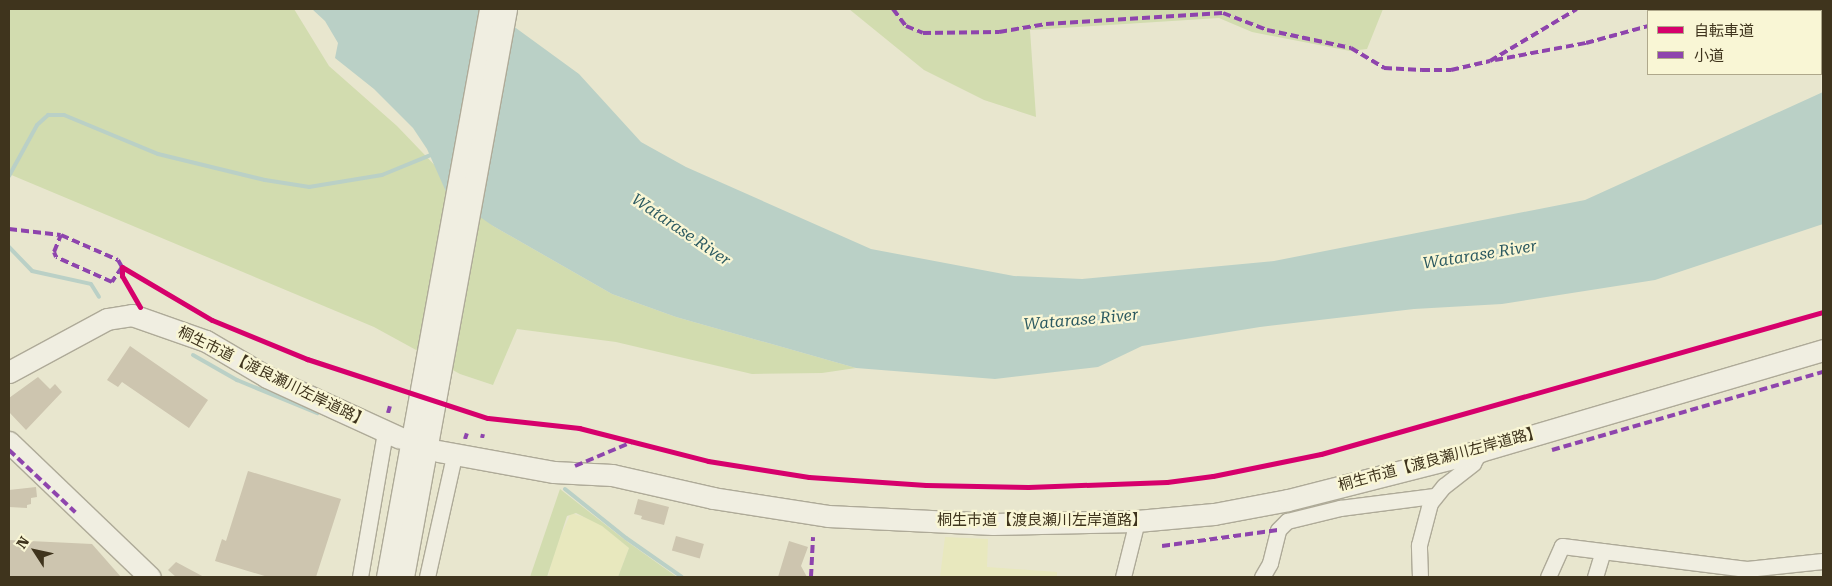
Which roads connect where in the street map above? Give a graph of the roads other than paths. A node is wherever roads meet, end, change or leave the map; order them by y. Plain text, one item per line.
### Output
1 (490, 9) edge
2 (506, 9) edge
3 (1823, 350) edge
4 (9, 372) edge
5 (423, 417) junction
6 (393, 435) joint
7 (9, 442) edge
8 (1480, 451) junction
9 (446, 453) joint
10 (1434, 496) junction
11 (1137, 522) junction
12 (1603, 551) junction
13 (1823, 561) edge
14 (150, 577) edge
15 (360, 577) edge
16 (387, 577) edge
17 (403, 577) edge
18 (427, 577) edge
19 (1123, 577) edge
20 (1262, 577) edge
21 (1420, 577) edge
22 (1548, 577) edge
23 (1595, 577) edge

1 - 5 street
2 - 5 street
3 - 8 street, 桐生市道【渡良瀬川左岸道路】
4 - 6 street, 桐生市道【渡良瀬川左岸道路】
5 - 16 street
5 - 17 street
6 - 15 street
7 - 14 street
8 - 10 street
8 - 11 street, 桐生市道【渡良瀬川左岸道路】
9 - 11 street, 桐生市道【渡良瀬川左岸道路】
9 - 18 street
10 - 20 street
10 - 21 street
11 - 19 street
12 - 13 street
12 - 22 street
12 - 23 street

